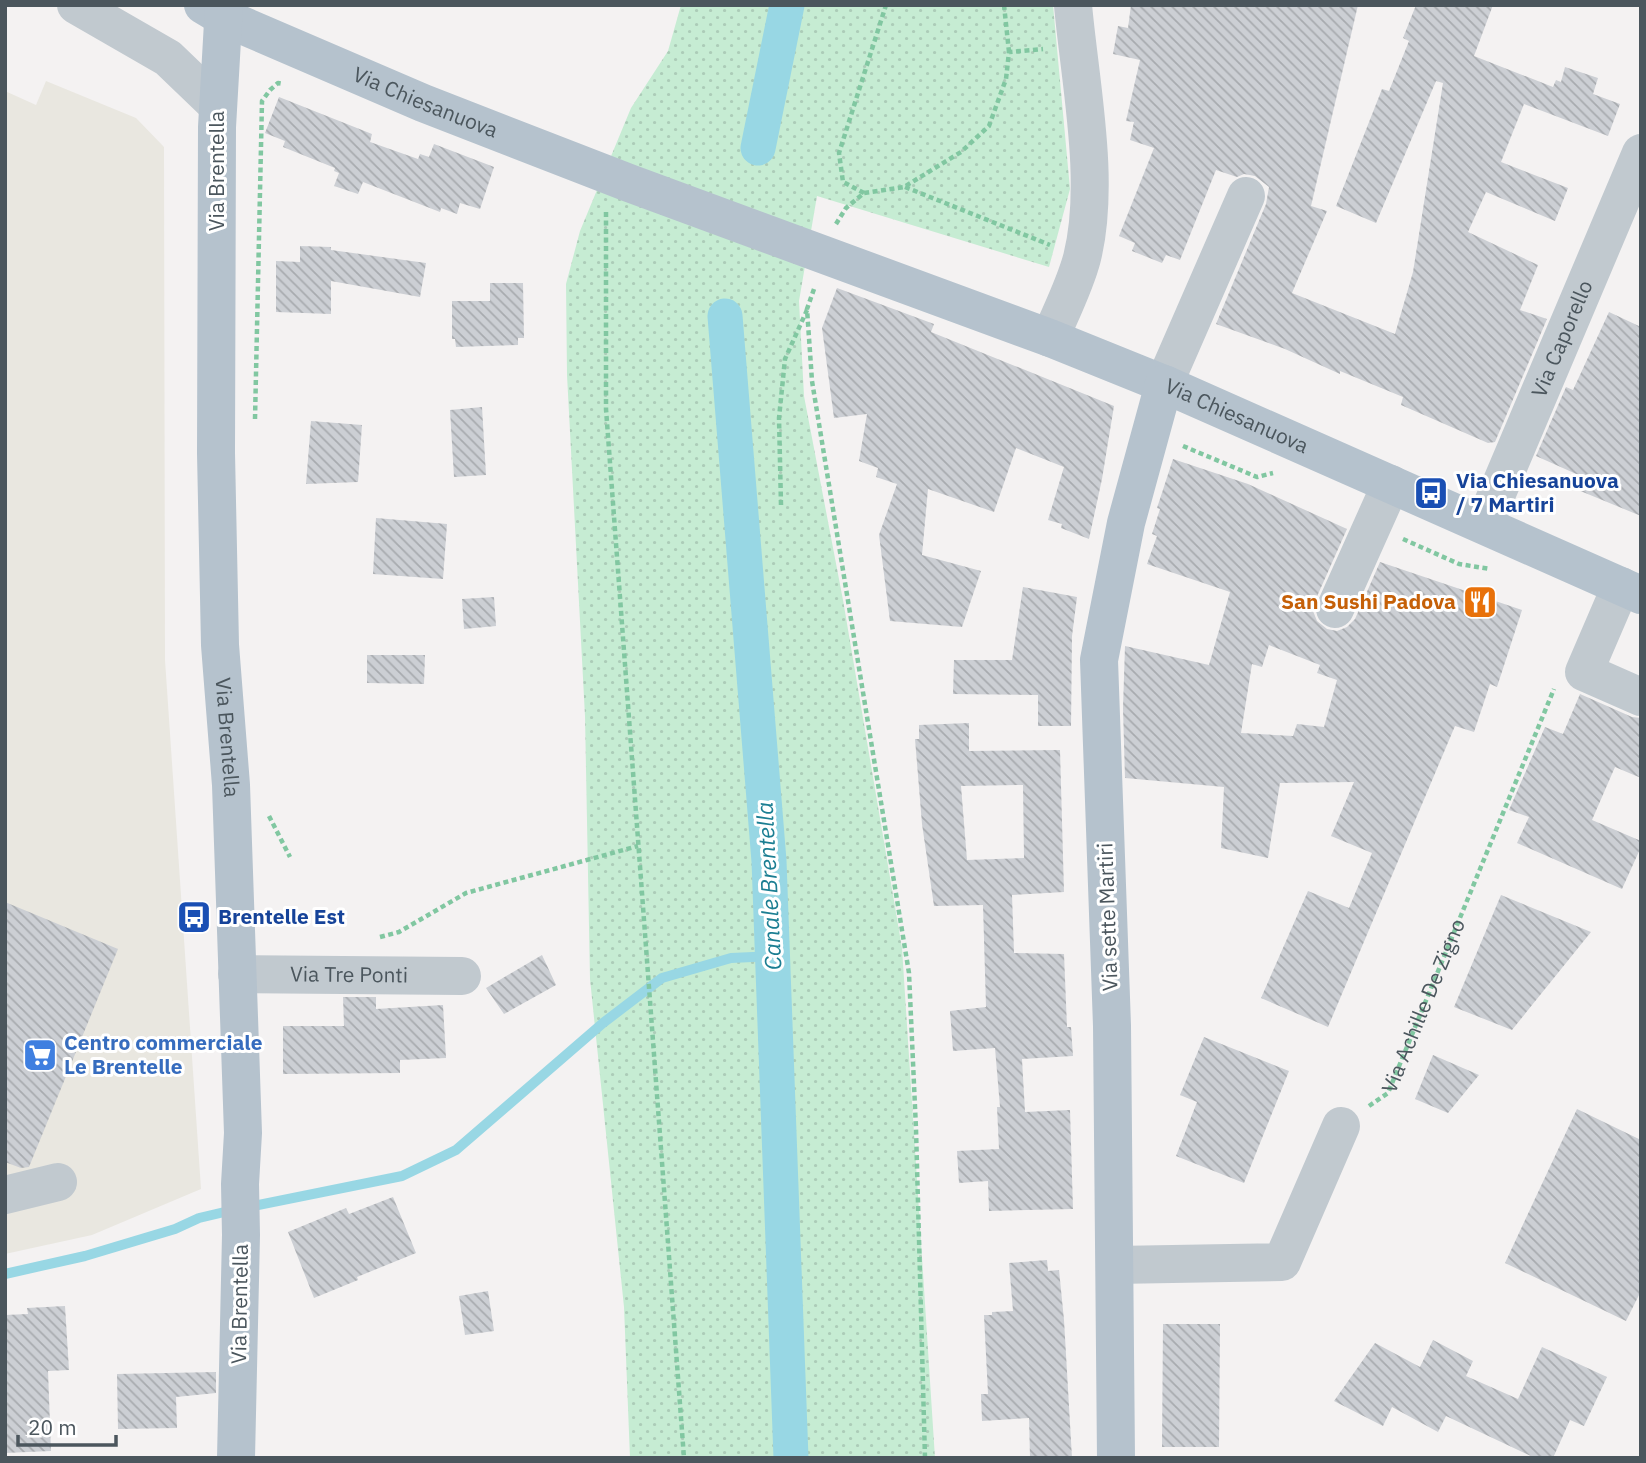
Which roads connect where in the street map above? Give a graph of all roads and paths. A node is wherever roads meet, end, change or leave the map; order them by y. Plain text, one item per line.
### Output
1 (76, 5) edge
2 (887, 5) edge
3 (1004, 5) edge
4 (1073, 5) edge
5 (217, 9) edge
6 (1077, 48) junction
7 (1009, 52) junction
8 (287, 84) dead end
9 (218, 106) junction
10 (1638, 165) edge
11 (904, 187) junction
12 (864, 193) junction
13 (1246, 196) dead end
14 (617, 197) junction
15 (839, 217) dead end
16 (1082, 257) junction
17 (815, 263) junction
18 (807, 309) junction
19 (1050, 338) junction
20 (1164, 384) junction
21 (255, 431) dead end
22 (1391, 484) junction
23 (782, 505) dead end
24 (1484, 524) junction
25 (1631, 590) edge
26 (1335, 609) dead end
27 (1558, 679) dead end
28 (1641, 697) edge
29 (266, 811) dead end
30 (638, 846) junction
31 (290, 856) dead end
32 (377, 938) dead end
33 (237, 974) junction
34 (462, 976) dead end
35 (1341, 1126) joint
36 (58, 1182) dead end
37 (5, 1195) edge
38 (1115, 1265) junction
39 (236, 1458) edge
40 (684, 1458) edge
41 (925, 1458) edge
42 (1116, 1458) edge

1 - 9 street
2 - 12 path
3 - 7 path
4 - 6 street
5 - 9 main road, Via Brentella
5 - 14 main road, Via Chiesanuova
6 - 7 path
6 - 16 street
7 - 11 path
8 - 21 path
9 - 33 main road, Via Brentella
10 - 24 street, Via Caporello
11 - 12 path
11 - 16 path
12 - 15 path
13 - 20 street
14 - 17 main road, Via Chiesanuova
14 - 30 path
16 - 19 street
17 - 18 path
17 - 19 main road, Via Chiesanuova
18 - 23 path
18 - 41 path
19 - 20 main road, Via Chiesanuova
20 - 22 main road, Via Chiesanuova
20 - 38 main road, Via sette Martiri
22 - 24 main road, Via Chiesanuova
22 - 26 street
24 - 25 main road, Via Chiesanuova
25 - 28 street
27 - 35 path, Via Achille De Zigno
29 - 31 path
30 - 32 path
30 - 40 path
33 - 34 street, Via Tre Ponti
33 - 39 main road, Via Brentella
35 - 38 street
36 - 37 street
38 - 42 main road, Via sette Martiri

